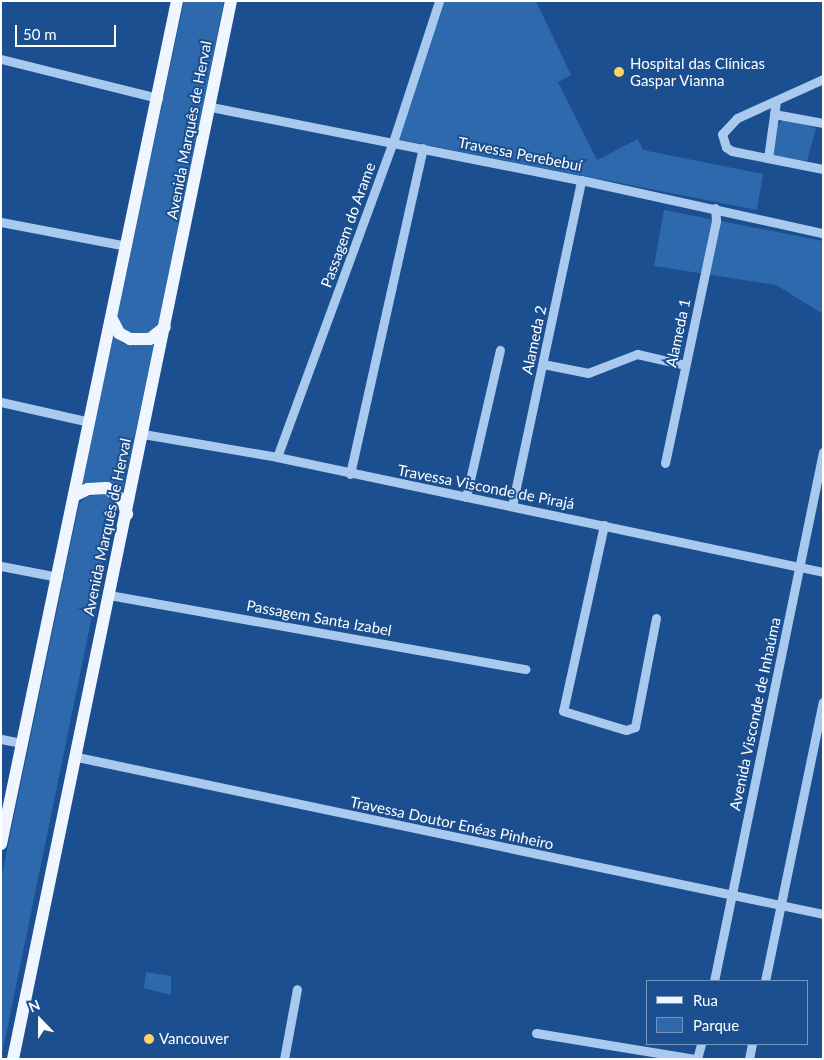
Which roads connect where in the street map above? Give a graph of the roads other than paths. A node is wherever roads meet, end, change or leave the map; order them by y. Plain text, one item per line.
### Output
1 (177, 1) edge
2 (231, 1) edge
3 (440, 1) edge
4 (1, 58) edge
5 (823, 80) edge
6 (158, 98) junction
7 (776, 101) junction
8 (211, 107) junction
9 (774, 114) junction
10 (823, 123) edge
11 (393, 142) junction
12 (423, 148) junction
13 (768, 158) junction
14 (823, 169) edge
15 (581, 180) junction
16 (715, 208) junction
17 (1, 222) edge
18 (823, 233) edge
19 (128, 246) junction
20 (112, 319) junction
21 (165, 327) junction
22 (500, 350) dead end
23 (543, 364) junction
24 (686, 365) junction
25 (1, 402) edge
26 (90, 422) junction
27 (142, 434) junction
28 (823, 452) edge
29 (277, 457) junction
30 (666, 463) dead end
31 (350, 474) junction
32 (76, 495) junction
33 (466, 497) junction
34 (512, 506) junction
35 (127, 514) junction
36 (604, 525) junction
37 (1, 566) edge
38 (799, 567) junction
39 (823, 572) edge
40 (58, 577) junction
41 (109, 595) junction
42 (656, 618) dead end
43 (524, 669) dead end
44 (823, 702) edge
45 (1, 739) edge
46 (22, 743) junction
47 (77, 757) junction
48 (1, 844) edge
49 (732, 897) junction
50 (779, 907) junction
51 (823, 914) edge
52 (714, 980) edge
53 (764, 980) edge
54 (297, 989) dead end
55 (536, 1033) dead end
56 (701, 1045) edge
57 (752, 1045) edge
58 (13, 1059) edge
59 (284, 1059) edge
60 (696, 1059) edge
61 (749, 1059) edge

1 - 6 main road
2 - 8 main road, Avenida Marquês de Herval
3 - 11 street, Passagem do Arame
4 - 6 street
5 - 7 street
6 - 19 main road
7 - 9 street
7 - 13 street
8 - 11 street, Travessa Perebebuí
8 - 21 main road, Avenida Marquês de Herval
9 - 10 street
9 - 13 street
11 - 12 street, Travessa Perebebuí
11 - 29 street, Passagem do Arame
12 - 15 street, Travessa Perebebuí
12 - 31 street
13 - 14 street
15 - 16 street, Travessa Perebebuí
15 - 23 street, Alameda 2
16 - 18 street, Travessa Perebebuí
16 - 24 street, Alameda 1
17 - 19 street
19 - 20 main road
20 - 21 main road
20 - 26 main road
21 - 27 main road, Avenida Marquês de Herval
22 - 33 street
23 - 24 street
23 - 34 street, Alameda 2
24 - 30 street, Alameda 1
25 - 26 street
26 - 32 main road
27 - 29 street, Travessa Visconde de Pirajá
27 - 35 main road, Avenida Marquês de Herval
28 - 38 street, Avenida Visconde de Inhaúma
29 - 31 street, Travessa Visconde de Pirajá
31 - 33 street, Travessa Visconde de Pirajá
32 - 35 main road
32 - 40 main road
33 - 34 street, Travessa Visconde de Pirajá
34 - 36 street, Travessa Visconde de Pirajá
35 - 41 main road, Avenida Marquês de Herval
36 - 38 street, Travessa Visconde de Pirajá
36 - 42 street
37 - 40 street
38 - 39 street, Travessa Visconde de Pirajá
38 - 49 street, Avenida Visconde de Inhaúma
40 - 46 main road
41 - 43 street, Passagem Santa Izabel
41 - 47 main road, Avenida Marquês de Herval
44 - 50 street
45 - 46 street
46 - 48 main road
47 - 49 street, Travessa Doutor Enéas Pinheiro
47 - 58 main road, Avenida Marquês de Herval
49 - 50 street, Travessa Doutor Enéas Pinheiro
49 - 52 street, Avenida Visconde de Inhaúma
50 - 51 street, Travessa Doutor Enéas Pinheiro
50 - 53 street
54 - 59 street
55 - 60 street
56 - 60 street
57 - 61 street

